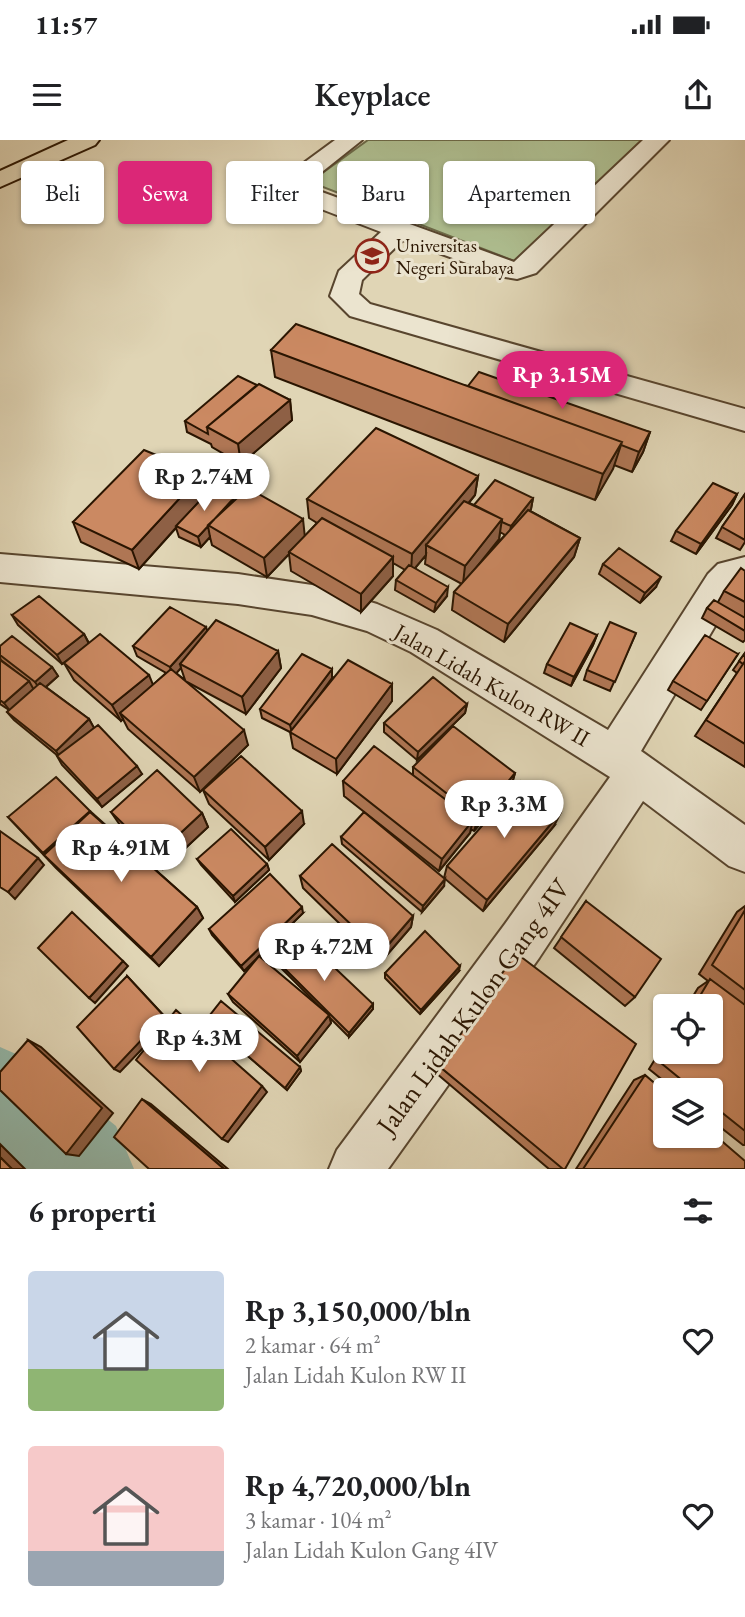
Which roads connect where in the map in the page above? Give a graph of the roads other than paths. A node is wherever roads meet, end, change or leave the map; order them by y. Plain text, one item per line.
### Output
1 (87, 140) edge
2 (350, 140) edge
3 (657, 140) edge
4 (0, 180) edge
5 (398, 229) junction
6 (745, 420) edge
7 (0, 568) edge
8 (745, 571) edge
9 (626, 764) junction
10 (745, 851) edge
11 (356, 1169) edge

1 - 4 main road
2 - 5 street
3 - 5 street
5 - 6 street
7 - 9 street, Jalan Lidah Kulon RW II
8 - 9 street, Jalan Lidah Kulon Gang 4IV
9 - 10 street, Jalan Lidah Kulon RW II
9 - 11 street, Jalan Lidah Kulon Gang 4IV

